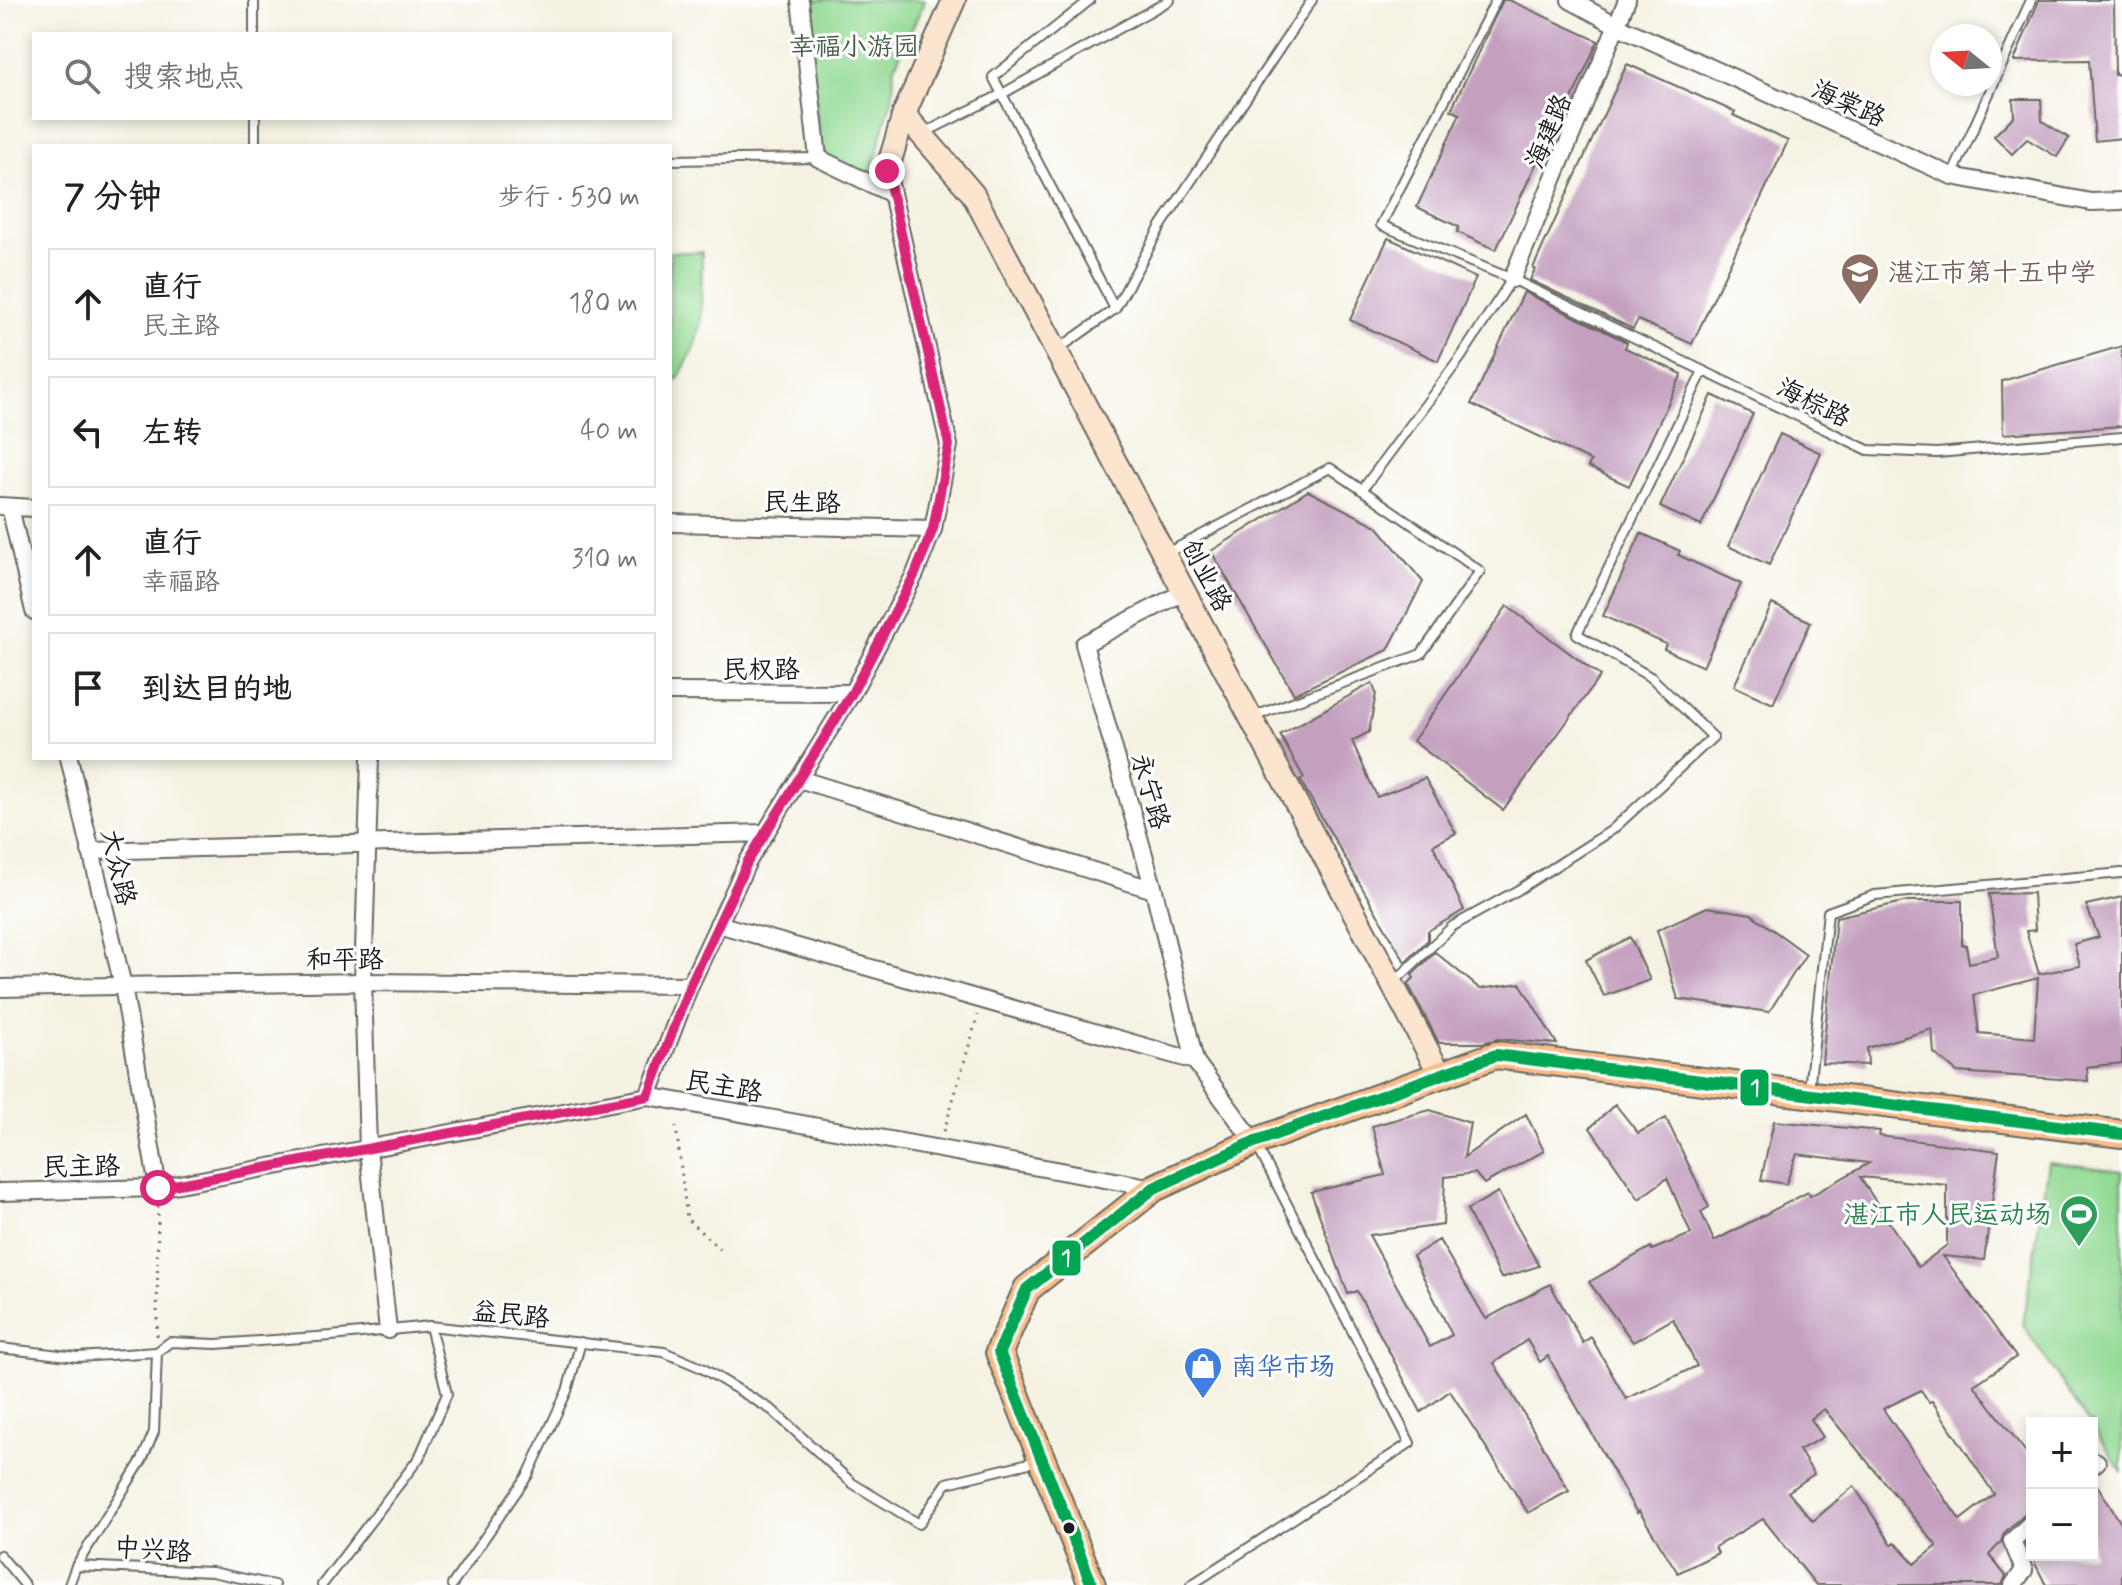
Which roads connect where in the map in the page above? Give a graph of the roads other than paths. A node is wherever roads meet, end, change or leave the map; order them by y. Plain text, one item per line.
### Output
1 (254, 0) edge
2 (800, 0) edge
3 (954, 0) edge
4 (970, 0) edge
5 (1090, 0) edge
6 (1170, 0) edge
7 (1312, 0) edge
8 (1496, 0) edge
9 (1570, 0) edge
10 (1627, 0) edge
11 (2031, 0) edge
12 (1618, 26) junction
13 (254, 32) edge
14 (1002, 94) junction
15 (904, 114) junction
16 (255, 120) edge
17 (921, 134) junction
18 (255, 144) edge
19 (818, 158) junction
20 (672, 160) edge
21 (887, 171) joint
22 (1952, 176) junction
23 (892, 194) junction
24 (2122, 201) edge
25 (1512, 279) junction
26 (1115, 309) junction
27 (1056, 350) junction
28 (1703, 371) junction
29 (2122, 437) edge
30 (1362, 490) junction
31 (5, 506) edge
32 (32, 508) edge
33 (672, 523) edge
34 (933, 529) junction
35 (1165, 554) junction
36 (1184, 592) junction
37 (32, 604) edge
38 (672, 692) edge
39 (852, 693) junction
40 (1251, 717) junction
41 (69, 760) edge
42 (370, 760) edge
43 (799, 779) junction
44 (766, 833) junction
45 (369, 844) junction
46 (90, 851) junction
47 (2122, 873) edge
48 (1154, 890) junction
49 (718, 924) junction
50 (363, 982) junction
51 (1392, 983) junction
52 (690, 985) junction
53 (123, 986) junction
54 (0, 988) edge
55 (1195, 1061) junction
56 (1441, 1076) junction
57 (1809, 1095) junction
58 (648, 1096) junction
59 (2118, 1131) edge
60 (1254, 1142) junction
61 (368, 1149) junction
62 (158, 1188) junction
63 (1154, 1188) junction
64 (0, 1192) edge
65 (430, 1326) junction
66 (388, 1330) junction
67 (581, 1342) junction
68 (0, 1348) edge
69 (157, 1352) junction
70 (1042, 1460) junction
71 (2026, 1528) edge
72 (0, 1555) edge
73 (76, 1566) junction
74 (25, 1585) edge
75 (69, 1585) edge
76 (274, 1585) edge
77 (322, 1585) edge
78 (452, 1585) edge
79 (1092, 1585) edge
80 (1191, 1585) edge
81 (2013, 1585) edge

1 - 13 lane
2 - 19 street
3 - 15 street
4 - 15 street
5 - 14 lane
6 - 14 lane
7 - 26 lane
8 - 25 lane, 海棕路
9 - 12 street, 海棠路
10 - 12 street, 海建路
11 - 22 lane
12 - 22 street, 海棠路
12 - 25 street, 海建路
14 - 17 lane
14 - 26 lane
15 - 17 street, 创业路
15 - 21 street
16 - 18 lane
17 - 27 street, 创业路
19 - 20 lane
19 - 23 street
21 - 23 street
22 - 24 street, 海棠路
23 - 34 street
25 - 28 lane, 海棕路
25 - 30 lane
26 - 27 lane
27 - 35 street, 创业路
28 - 29 lane, 海棕路
28 - 51 lane
30 - 35 lane
30 - 40 lane
31 - 32 street
31 - 37 street
33 - 34 street, 民生路
34 - 39 street
35 - 36 street, 创业路
36 - 40 street, 创业路
36 - 48 street, 永宁路
38 - 39 street, 民权路
39 - 43 street
40 - 51 street, 创业路
41 - 46 street, 大众路
42 - 45 street
43 - 44 street
43 - 48 street
44 - 45 street
44 - 49 street
45 - 46 street
45 - 50 street
46 - 53 street, 大众路
47 - 57 lane
48 - 55 street, 永宁路
49 - 52 street
49 - 55 street
50 - 52 street, 和平路
50 - 53 street, 和平路
50 - 61 street
51 - 56 street, 创业路
52 - 58 street
53 - 54 street, 和平路
53 - 62 street, 大众路
55 - 60 street
56 - 57 main road
56 - 60 main road
57 - 59 main road
58 - 61 street, 民主路
58 - 63 street, 民主路
60 - 63 main road
60 - 80 lane
61 - 62 street, 民主路
61 - 66 street
62 - 64 street, 民主路
63 - 70 main road
65 - 66 lane, 益民路
65 - 67 lane, 益民路
65 - 77 lane
66 - 69 lane, 益民路
67 - 70 lane, 益民路
67 - 78 lane
68 - 69 lane, 益民路
69 - 73 lane
70 - 79 main road
71 - 81 street
72 - 74 lane
73 - 75 lane
73 - 76 lane, 中兴路

